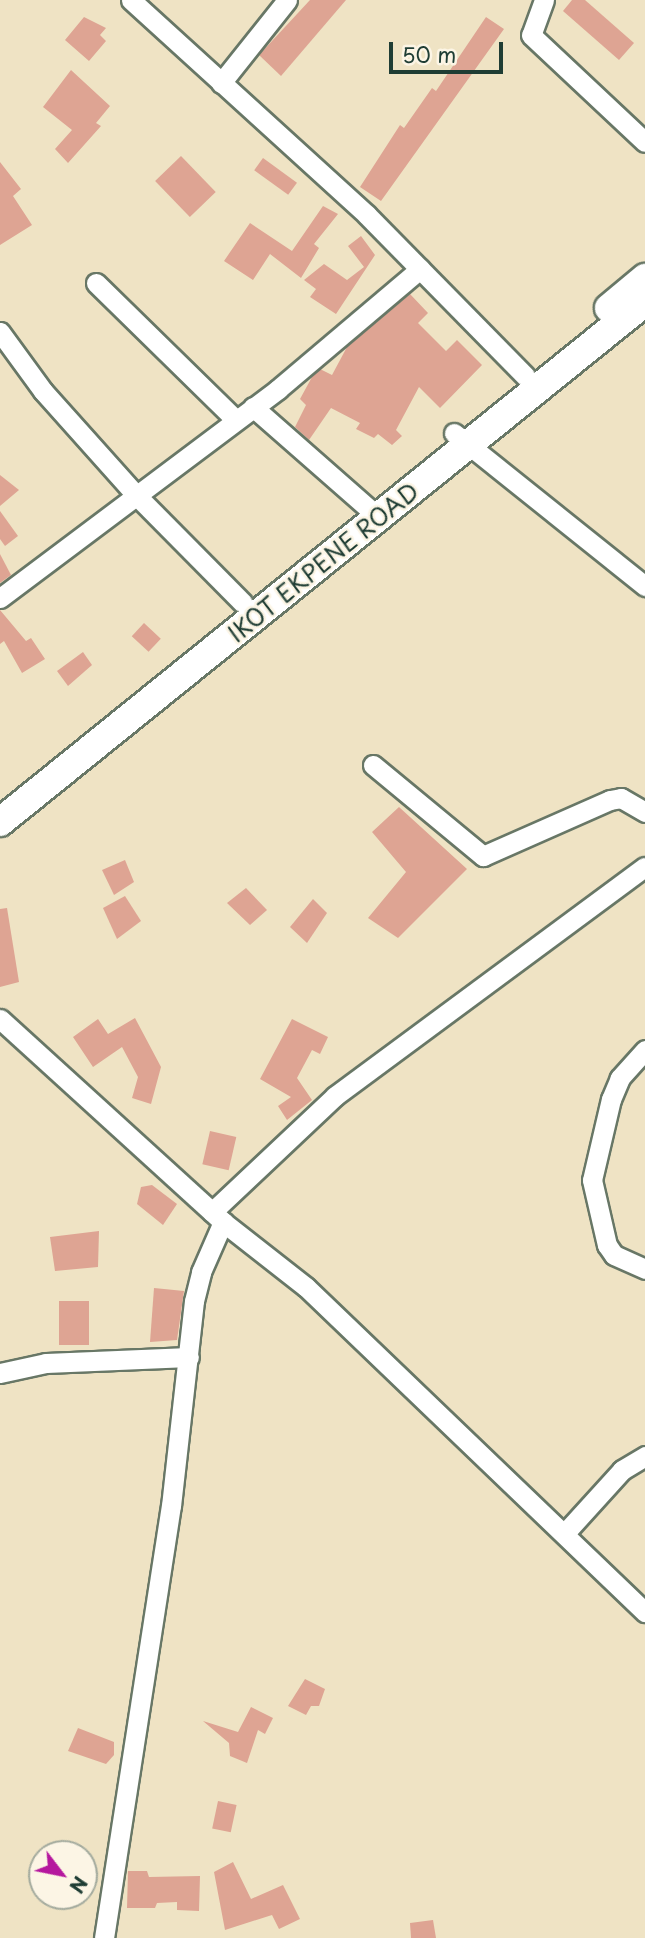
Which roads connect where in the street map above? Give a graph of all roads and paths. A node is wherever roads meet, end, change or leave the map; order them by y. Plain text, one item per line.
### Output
1 (131, 0) edge
2 (287, 0) edge
3 (544, 0) edge
4 (221, 82) junction
5 (645, 142) edge
6 (420, 269) junction
7 (645, 278) edge
8 (96, 283) dead end
9 (645, 302) edge
10 (0, 332) edge
11 (525, 376) junction
12 (253, 407) junction
13 (236, 420) junction
14 (461, 439) junction
15 (135, 494) junction
16 (371, 511) junction
17 (645, 586) edge
18 (0, 598) edge
19 (243, 603) junction
20 (373, 765) dead end
21 (0, 798) edge
22 (645, 812) edge
23 (0, 822) edge
24 (645, 867) edge
25 (0, 1019) edge
26 (645, 1050) edge
27 (217, 1217) junction
28 (645, 1269) edge
29 (189, 1357) junction
30 (0, 1373) edge
31 (645, 1456) edge
32 (564, 1534) junction
33 (645, 1612) edge
34 (104, 1938) edge

1 - 4 street
2 - 4 street
3 - 5 street
4 - 6 street
6 - 11 street
6 - 12 street
7 - 11 highway, IKOT EKPENE ROAD
8 - 13 street
9 - 14 highway, IKOT EKPENE ROAD
10 - 15 street
11 - 14 highway, IKOT EKPENE ROAD
12 - 13 street
12 - 16 street
13 - 15 street
14 - 16 highway, IKOT EKPENE ROAD
14 - 17 street
15 - 18 street
15 - 19 street
16 - 19 highway, IKOT EKPENE ROAD
16 - 23 highway, IKOT EKPENE ROAD
19 - 21 highway, IKOT EKPENE ROAD
20 - 22 street
24 - 27 street
25 - 27 street
26 - 28 street
27 - 29 street
27 - 32 street
29 - 30 street
29 - 34 street
31 - 32 street
32 - 33 street

